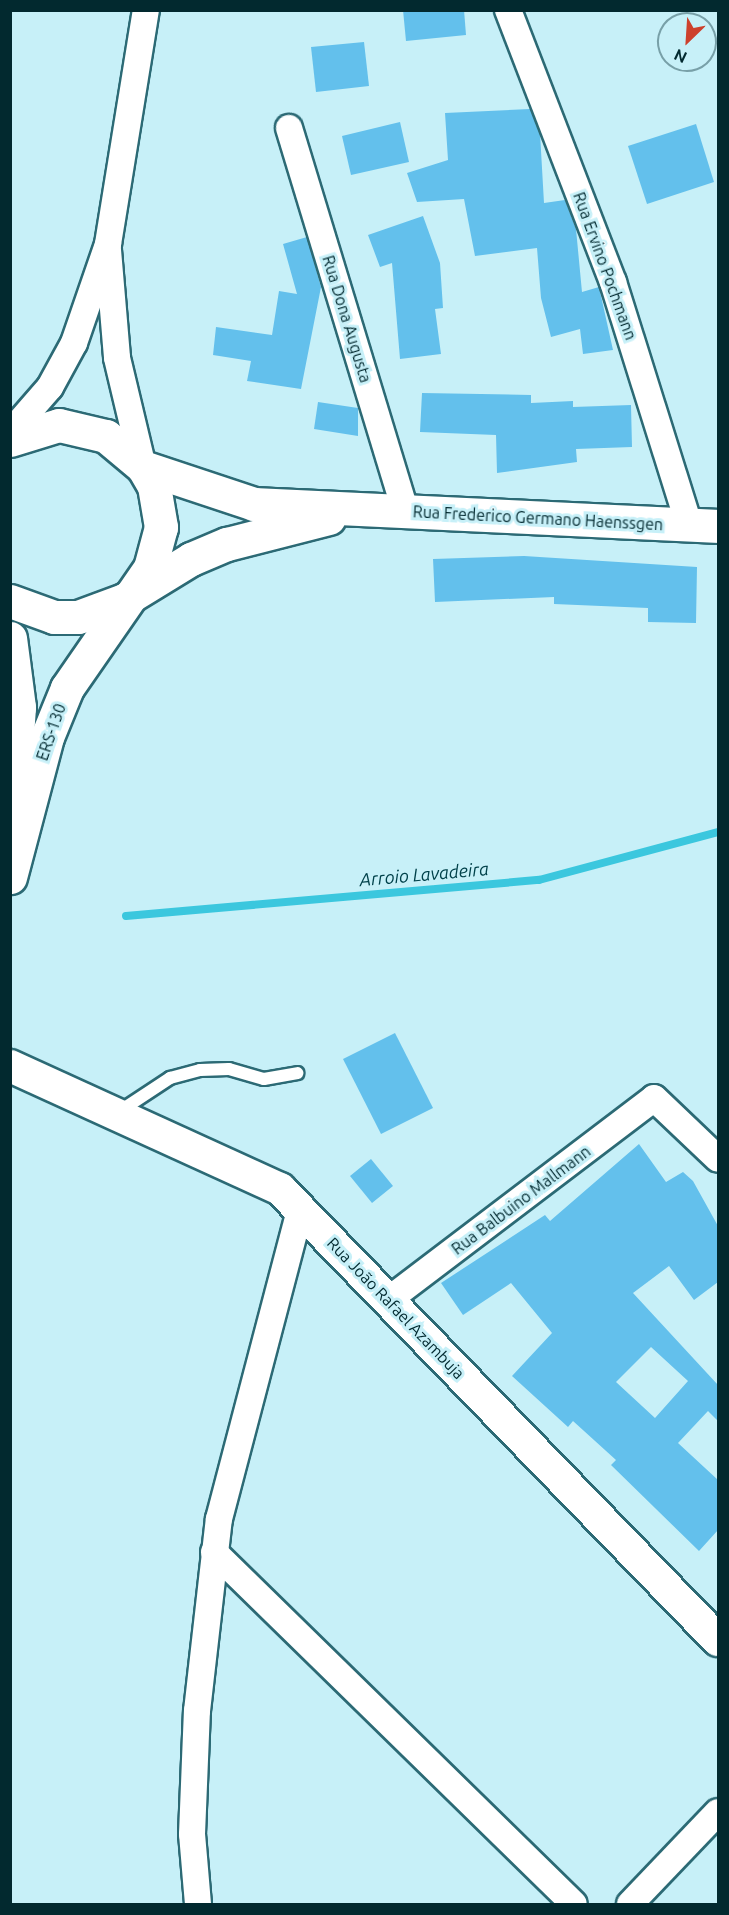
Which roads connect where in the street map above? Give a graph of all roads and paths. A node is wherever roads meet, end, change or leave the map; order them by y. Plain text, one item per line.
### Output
1 (146, 10) edge
2 (508, 10) edge
3 (289, 128) dead end
4 (108, 244) junction
5 (10, 433) edge
6 (10, 440) edge
7 (143, 467) junction
8 (357, 510) junction
9 (405, 510) junction
10 (704, 526) edge
11 (124, 600) junction
12 (10, 601) edge
13 (10, 638) edge
14 (10, 821) edge
15 (10, 877) edge
16 (10, 1066) edge
17 (297, 1073) dead end
18 (117, 1113) junction
19 (718, 1159) edge
20 (301, 1208) junction
21 (387, 1301) junction
22 (214, 1552) junction
23 (718, 1640) edge
24 (718, 1812) edge
25 (198, 1905) edge
26 (574, 1905) edge
27 (630, 1905) edge

1 - 4 street
2 - 10 street, Rua Ervino Pochmann
3 - 9 street, Rua Dona Augusta
4 - 5 street
4 - 7 street
6 - 7 main road
7 - 8 main road
7 - 11 main road, ERS-130
8 - 9 main road, Rua Frederico Germano Haenssgen
8 - 11 main road
9 - 10 main road, Rua Frederico Germano Haenssgen
11 - 12 main road
11 - 15 main road, ERS-130
13 - 14 main road, ERS-130
16 - 18 street, Rua João Rafael Azambuja
17 - 18 lane
18 - 20 street, Rua João Rafael Azambuja
19 - 21 street, Rua Balbuino Mallmann
20 - 21 street, Rua João Rafael Azambuja
20 - 22 street
21 - 23 street, Rua João Rafael Azambuja
22 - 25 street
22 - 26 street
24 - 27 street

